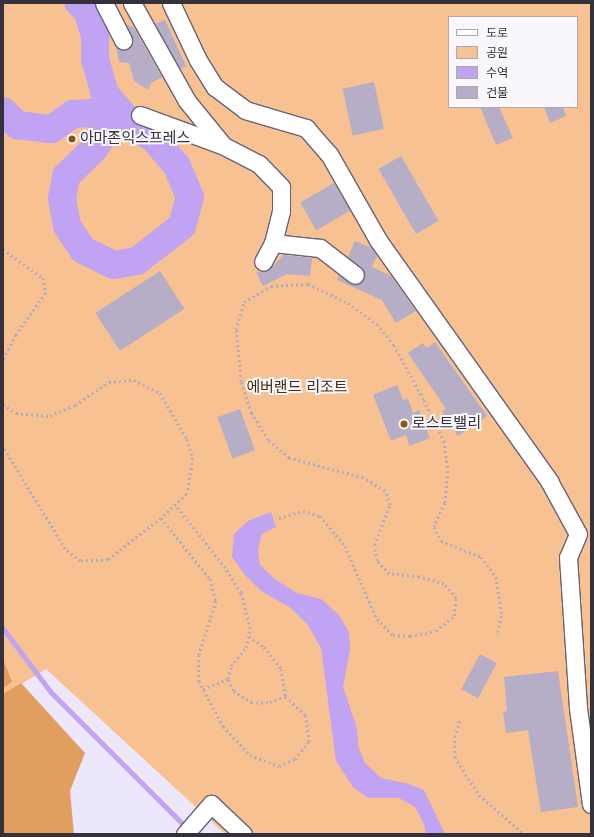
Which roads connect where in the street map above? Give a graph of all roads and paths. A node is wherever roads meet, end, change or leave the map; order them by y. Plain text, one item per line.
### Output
1 (104, 3) edge
2 (132, 3) edge
3 (171, 3) edge
4 (123, 40) dead end
5 (140, 115) dead end
6 (222, 145) junction
7 (273, 243) junction
8 (3, 249) edge
9 (263, 262) dead end
10 (355, 275) dead end
11 (3, 360) edge
12 (3, 404) edge
13 (3, 447) edge
14 (175, 505) junction
15 (161, 518) junction
16 (279, 518) dead end
17 (497, 635) dead end
18 (249, 636) junction
19 (228, 679) junction
20 (203, 689) junction
21 (286, 697) junction
22 (460, 721) dead end
23 (591, 804) edge
24 (185, 834) edge
25 (243, 834) edge
26 (524, 834) edge

1 - 4 street
2 - 6 street
3 - 23 street
5 - 6 street
6 - 7 street
7 - 9 street
7 - 10 street
8 - 11 path
12 - 14 path
13 - 15 path
14 - 15 path
14 - 18 path
15 - 20 path
16 - 17 path
18 - 19 path
18 - 21 path
19 - 20 path
19 - 21 path
20 - 21 path
22 - 26 path
24 - 25 street

